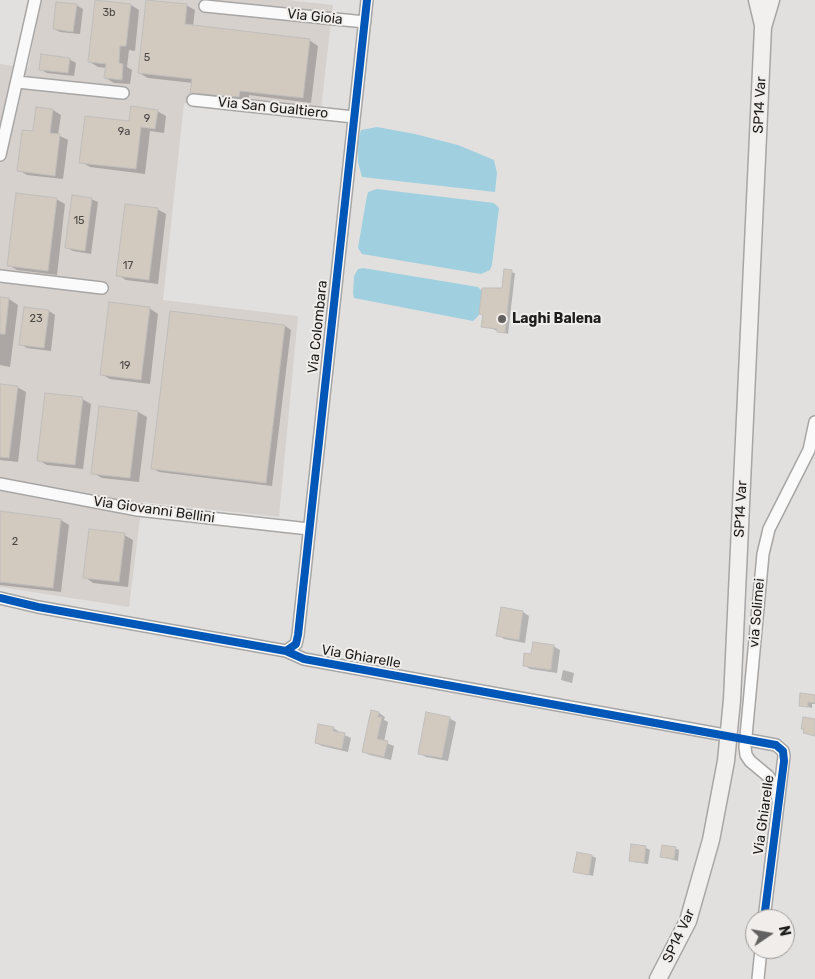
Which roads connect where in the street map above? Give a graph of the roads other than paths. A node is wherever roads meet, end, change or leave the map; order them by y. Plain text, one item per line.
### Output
1 (35, 0) edge
2 (367, 0) edge
3 (757, 0) edge
4 (770, 0) edge
5 (205, 6) dead end
6 (365, 22) junction
7 (763, 27) junction
8 (17, 82) junction
9 (123, 93) dead end
10 (193, 100) dead end
11 (354, 117) junction
12 (0, 155) edge
13 (0, 276) edge
14 (102, 288) dead end
15 (815, 422) edge
16 (0, 484) edge
17 (309, 529) junction
18 (0, 598) edge
19 (286, 651) junction
20 (719, 734) dead end
21 (749, 740) dead end
22 (778, 801) junction
23 (765, 909) edge
24 (760, 959) edge
25 (658, 979) edge
26 (758, 979) edge

1 - 8 street
2 - 6 street, Via Colombara
3 - 7 main road
4 - 7 main road
5 - 6 street, Via Gioia
6 - 11 street, Via Colombara
7 - 25 main road, SP14 Var
8 - 9 street
8 - 12 street
10 - 11 street, Via San Gualtiero
11 - 17 street, Via Colombara
13 - 14 street
15 - 22 street, via Solimei
16 - 17 street, Via Giovanni Bellini
17 - 19 street, Via Colombara
18 - 19 street, Via Ghiarelle
19 - 20 street, Via Ghiarelle
21 - 22 street, Via Ghiarelle
22 - 23 street, Via Ghiarelle
24 - 26 street

